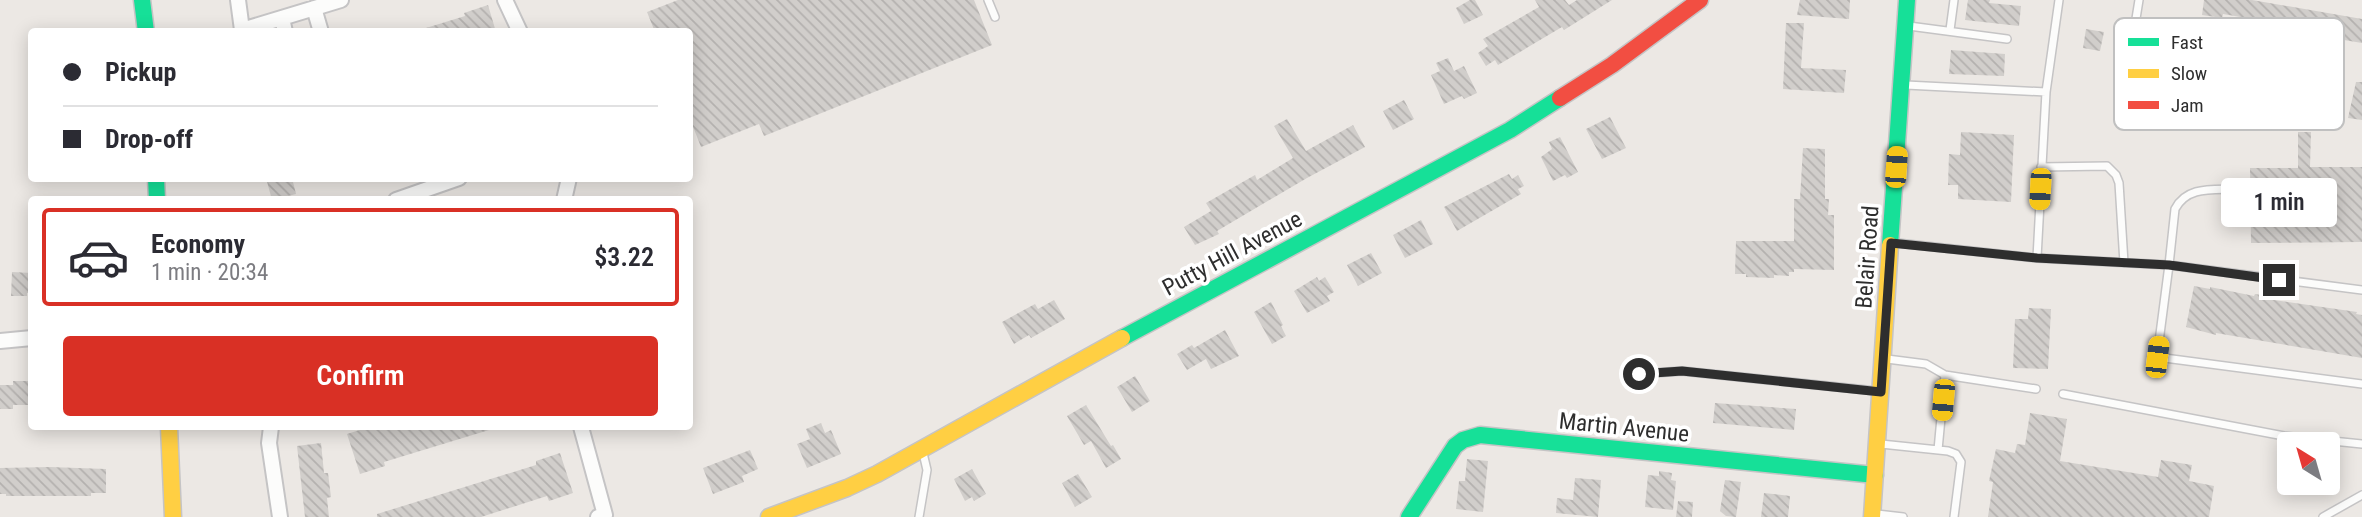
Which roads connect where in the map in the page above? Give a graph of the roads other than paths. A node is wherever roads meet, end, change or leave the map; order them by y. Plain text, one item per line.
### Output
1 (142, 0) edge
2 (239, 0) edge
3 (341, 0) edge
4 (505, 0) edge
5 (989, 0) edge
6 (1700, 0) edge
7 (1907, 0) edge
8 (1954, 0) edge
9 (2059, 0) edge
10 (2139, 0) edge
11 (314, 8) junction
12 (995, 17) dead end
13 (2136, 18) edge
14 (284, 25) edge
15 (1905, 26) junction
16 (146, 28) edge
17 (239, 28) edge
18 (262, 28) edge
19 (320, 28) edge
20 (518, 28) edge
21 (1950, 30) junction
22 (2007, 39) dead end
23 (1902, 85) junction
24 (2046, 92) junction
25 (2041, 166) junction
26 (448, 182) edge
27 (2235, 189) dead end
28 (408, 196) edge
29 (1891, 243) junction
30 (2037, 258) junction
31 (2124, 263) junction
32 (2169, 265) junction
33 (2362, 290) edge
34 (28, 338) edge
35 (0, 341) edge
36 (1883, 358) junction
37 (1639, 374) dead end
38 (1945, 375) junction
39 (2362, 384) edge
40 (2036, 389) dead end
41 (1881, 392) junction
42 (2063, 394) dead end
43 (169, 430) edge
44 (271, 430) edge
45 (582, 430) edge
46 (1877, 443) junction
47 (2362, 443) edge
48 (922, 449) junction
49 (1938, 450) junction
50 (1875, 475) junction
51 (2362, 495) edge
52 (1872, 515) edge
53 (601, 516) edge
54 (173, 517) edge
55 (280, 517) edge
56 (772, 517) edge
57 (919, 517) edge
58 (1409, 517) edge
59 (1903, 517) edge
60 (1954, 517) edge
61 (2323, 517) edge

1 - 16 main road
2 - 17 street
3 - 11 street
4 - 20 street
5 - 12 lane
6 - 48 main road, Putty Hill Avenue
7 - 15 main road, Belair Road
8 - 21 lane
9 - 24 lane
10 - 13 lane
11 - 14 street
11 - 19 street
14 - 18 street
15 - 21 lane
15 - 23 main road, Belair Road
21 - 22 lane
23 - 24 lane
23 - 29 main road, Belair Road
24 - 25 lane
25 - 30 lane
25 - 31 lane
26 - 28 street
27 - 32 lane
29 - 30 lane
29 - 36 main road, Belair Road
30 - 31 lane
31 - 32 lane
32 - 33 lane
32 - 39 lane
34 - 35 street
36 - 38 lane
36 - 41 main road, Belair Road
37 - 41 lane
38 - 40 lane
38 - 49 lane
41 - 46 main road, Belair Road
42 - 47 lane
43 - 54 main road
44 - 55 street
45 - 53 street
46 - 49 lane
46 - 50 main road, Belair Road
48 - 56 main road, Putty Hill Avenue
48 - 57 lane
49 - 60 lane
50 - 52 main road, Belair Road
50 - 58 main road, Martin Avenue
51 - 61 lane
52 - 59 lane

